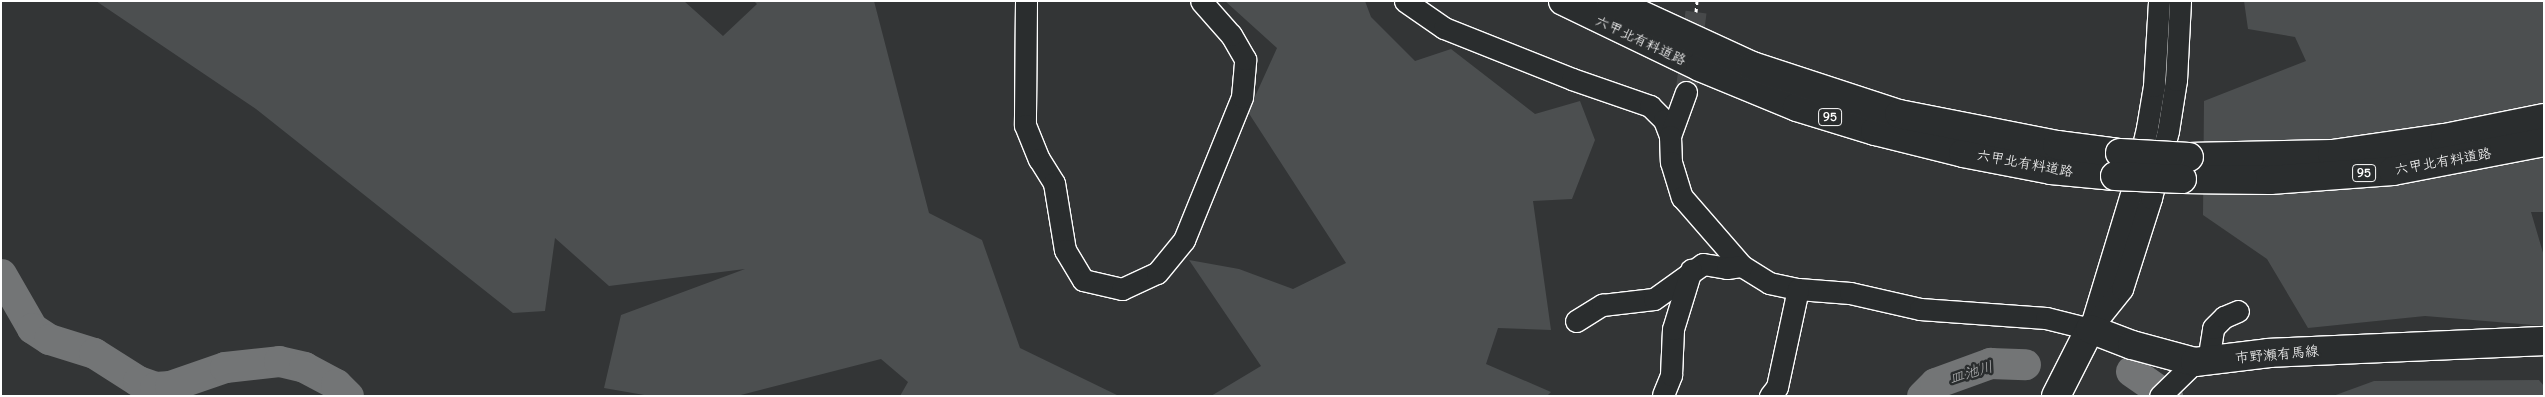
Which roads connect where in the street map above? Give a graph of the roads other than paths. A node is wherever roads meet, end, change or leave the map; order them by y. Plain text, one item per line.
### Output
1 (1026, 1) edge
2 (1201, 1) edge
3 (1405, 1) edge
4 (1563, 1) edge
5 (1611, 1) edge
6 (2159, 1) edge
7 (2180, 1) edge
8 (1686, 92) tunnel mouth
9 (2544, 118) edge
10 (1670, 136) junction
11 (2544, 142) edge
12 (2118, 164) junction
13 (2185, 168) junction
14 (1742, 266) junction
15 (1691, 270) junction
16 (1798, 289) junction
17 (2238, 311) dead end
18 (1576, 321) dead end
19 (2090, 329) junction
20 (2544, 341) edge
21 (2201, 361) junction
22 (1663, 395) edge
23 (1770, 396) edge
24 (2056, 396) edge
25 (2160, 396) edge

1 - 2 street
3 - 10 street
4 - 12 main road, 六甲北有料道路 / 95
5 - 12 main road, 六甲北有料道路 / 95
6 - 19 street
7 - 19 street
8 - 10 street
9 - 13 main road, 六甲北有料道路 / 95
10 - 14 street
11 - 13 main road, 六甲北有料道路 / 95
12 - 13 main road, 六甲北有料道路 / 95, bridge
14 - 15 street
14 - 16 street
15 - 18 street
15 - 22 street
16 - 19 street
16 - 23 street
17 - 21 street
19 - 21 main road, 市野瀬有馬線
19 - 24 main road
20 - 21 main road, 市野瀬有馬線
21 - 25 street

